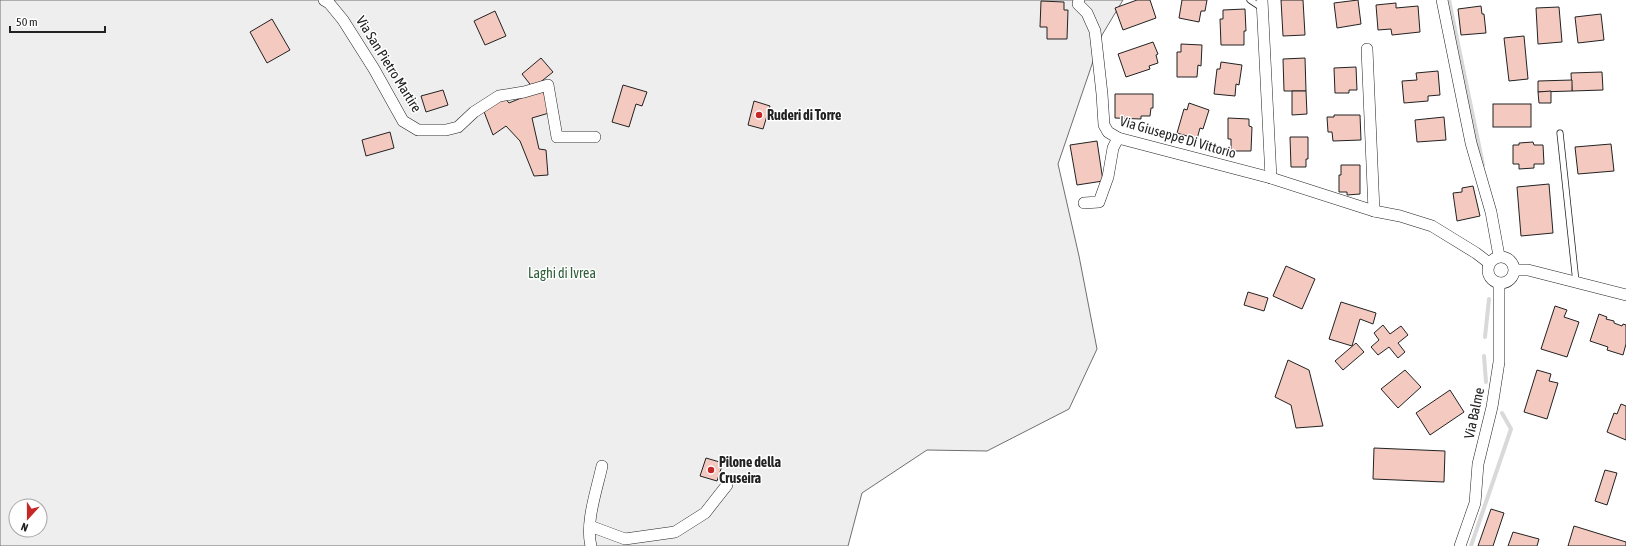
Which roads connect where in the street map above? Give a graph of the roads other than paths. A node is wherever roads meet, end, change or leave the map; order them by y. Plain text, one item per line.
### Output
1 (324, 0) edge
2 (1079, 0) edge
3 (1250, 0) edge
4 (1442, 0) edge
5 (1262, 4) edge
6 (1367, 49) dead end
7 (1560, 133) dead end
8 (595, 138) dead end
9 (1118, 138) junction
10 (1271, 178) junction
11 (1084, 203) dead end
12 (1374, 211) junction
13 (1499, 256) junction
14 (1489, 263) junction
15 (1515, 270) junction
16 (1576, 282) junction
17 (1499, 283) junction
18 (1626, 295) edge
19 (602, 466) dead end
20 (727, 485) dead end
21 (590, 526) junction
22 (591, 546) edge
23 (1460, 546) edge

1 - 8 street, Via San Pietro Martire
2 - 9 street, Via Giuseppe Di Vittorio
3 - 5 lane
4 - 13 street
5 - 10 street
6 - 12 street
7 - 16 lane
9 - 10 street, Via Giuseppe Di Vittorio
9 - 11 street
10 - 12 street, Via Giuseppe Di Vittorio
12 - 14 street, Via Giuseppe Di Vittorio
13 - 14 street
13 - 15 street
14 - 17 street
15 - 16 street
15 - 17 street
16 - 18 street
17 - 23 street, Via Balme
19 - 21 street
20 - 21 street
21 - 22 street

